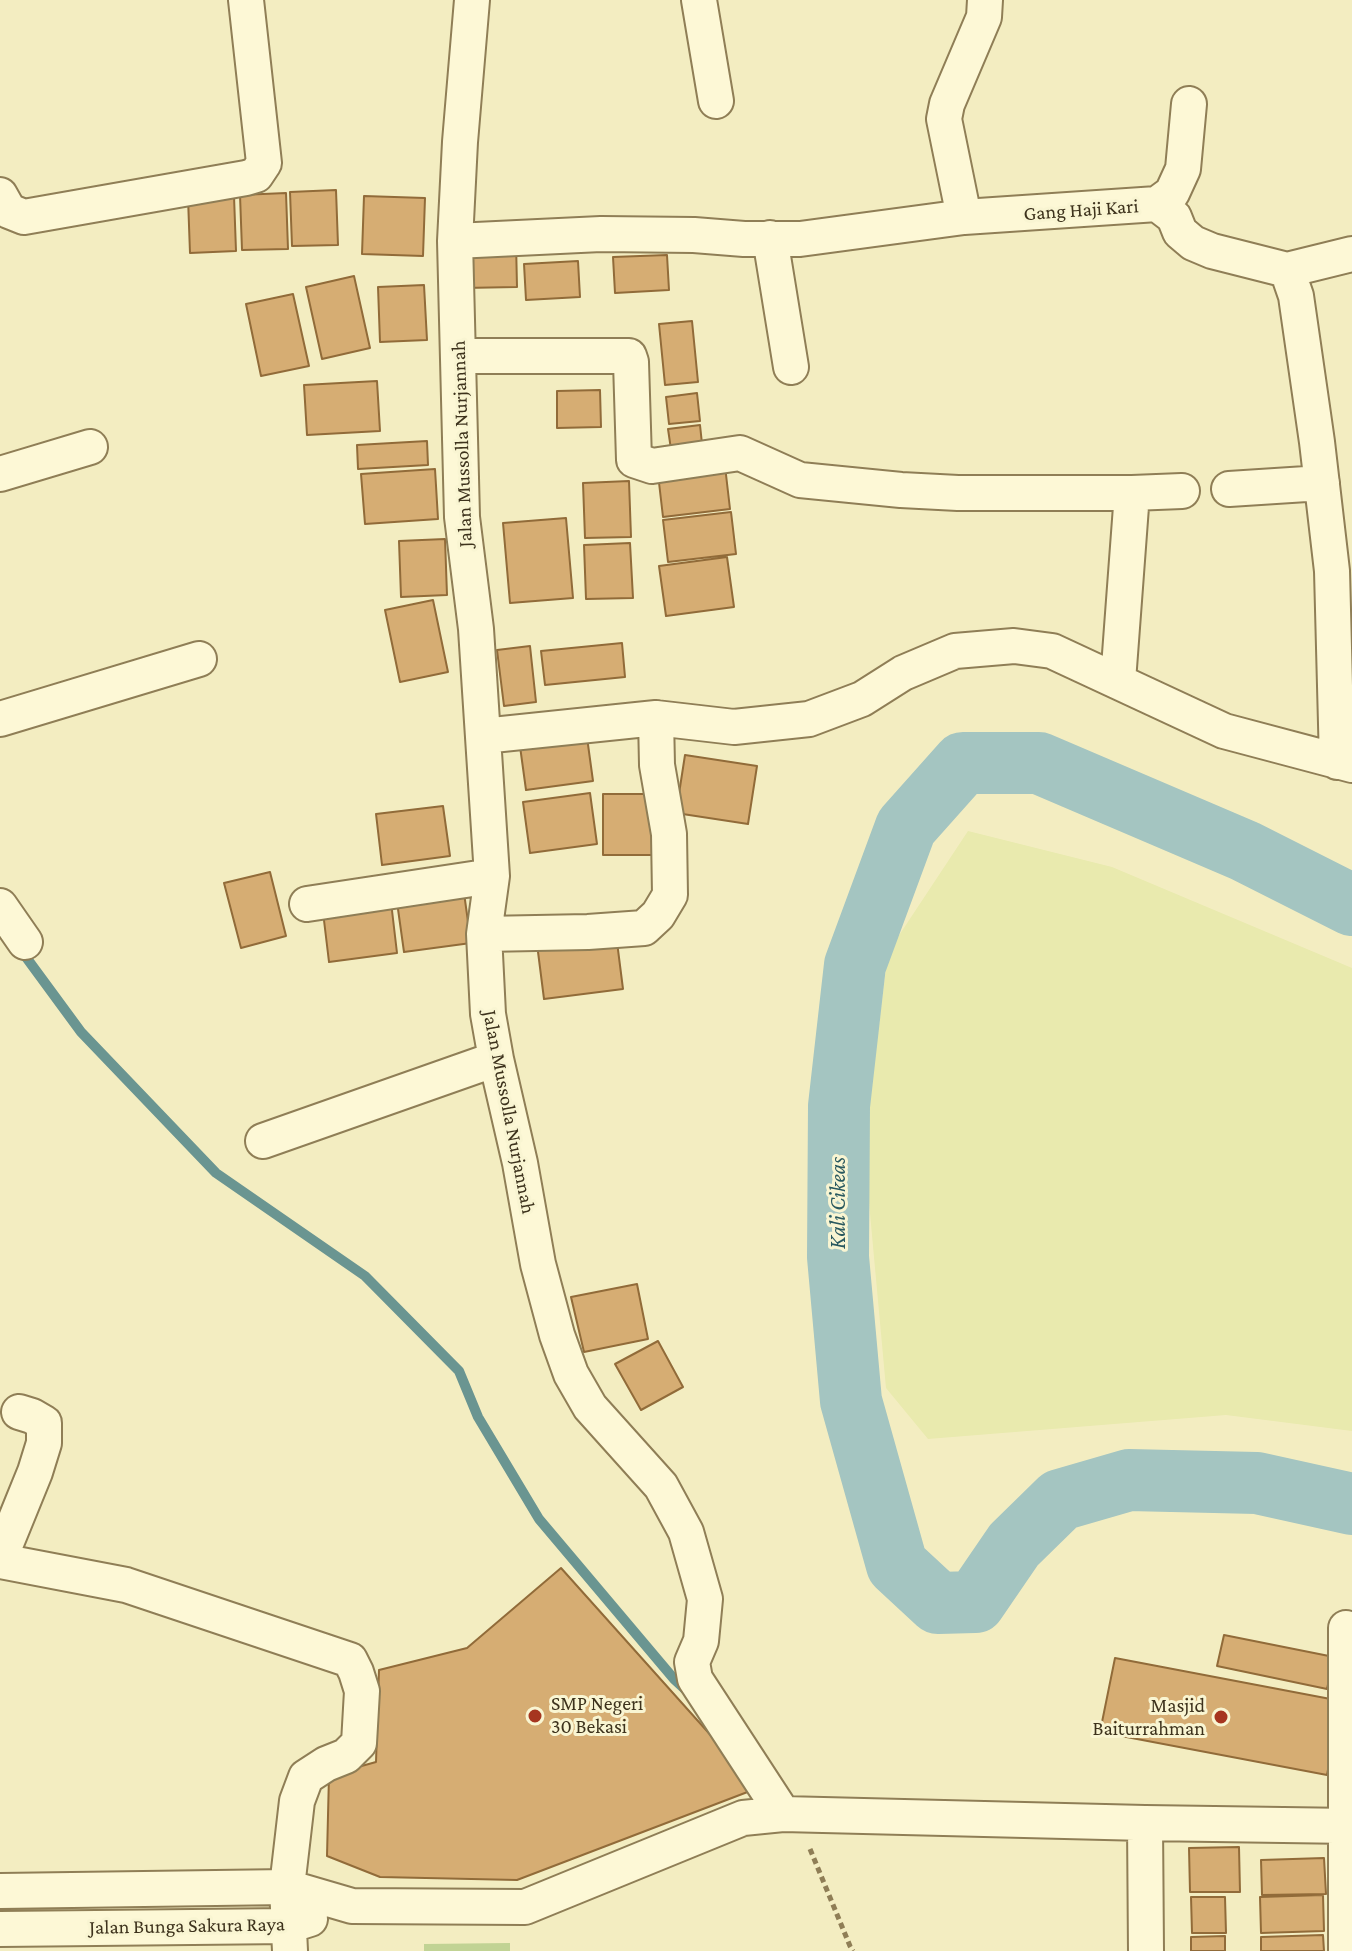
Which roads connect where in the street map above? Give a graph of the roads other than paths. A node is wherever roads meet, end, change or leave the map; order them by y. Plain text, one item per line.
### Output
1 (246, 0) edge
2 (472, 0) edge
3 (699, 0) edge
4 (985, 0) edge
5 (716, 101) dead end
6 (1189, 104) dead end
7 (0, 195) edge
8 (1157, 204) junction
9 (964, 217) junction
10 (770, 238) junction
11 (455, 241) junction
12 (1352, 254) edge
13 (1287, 270) junction
14 (458, 356) junction
15 (791, 367) dead end
16 (90, 447) dead end
17 (0, 474) edge
18 (1322, 483) junction
19 (1229, 489) dead end
20 (1182, 491) dead end
21 (1132, 493) junction
22 (1342, 598) edge
23 (199, 659) dead end
24 (1118, 681) junction
25 (656, 718) junction
26 (0, 719) edge
27 (483, 736) junction
28 (1344, 764) edge
29 (492, 876) junction
30 (307, 904) dead end
31 (0, 906) edge
32 (484, 934) junction
33 (25, 942) dead end
34 (496, 1059) junction
35 (263, 1141) dead end
36 (19, 1412) dead end
37 (0, 1560) edge
38 (1346, 1628) dead end
39 (783, 1814) junction
40 (1145, 1823) junction
41 (1349, 1826) edge
42 (287, 1887) junction
43 (0, 1891) edge
44 (352, 1906) junction
45 (0, 1929) edge
46 (289, 1938) edge
47 (1146, 1951) edge
48 (1346, 1951) edge

1 - 7 street
2 - 11 street, Jalan Mussolla Nurjannah
3 - 5 street
4 - 9 street
6 - 8 street
8 - 9 street, Gang Haji Kari
8 - 13 street, Gang Haji Kari
9 - 10 street, Gang Haji Kari
10 - 11 street, Gang Haji Kari
10 - 15 street
11 - 14 street, Jalan Mussolla Nurjannah
12 - 13 street
13 - 18 street
14 - 21 street
14 - 27 street, Jalan Mussolla Nurjannah
16 - 17 street
18 - 19 street
18 - 22 street
20 - 21 street
21 - 24 street
22 - 28 street
23 - 26 street
24 - 25 street
24 - 28 street
25 - 27 street
25 - 32 street
27 - 29 street, Jalan Mussolla Nurjannah
29 - 30 street
29 - 32 street, Jalan Mussolla Nurjannah
31 - 33 street
32 - 34 street, Jalan Mussolla Nurjannah
34 - 35 street
34 - 39 street, Jalan Mussolla Nurjannah
36 - 37 street
37 - 42 street
38 - 41 street
39 - 40 street
39 - 44 street
40 - 41 street
40 - 47 street
41 - 48 street
42 - 43 street, Jalan Bunga Sakura Raya
42 - 44 street, Jalan Bunga Sakura Raya
42 - 46 street
44 - 46 street, Jalan Bunga Sakura Raya
45 - 46 street, Jalan Bunga Sakura Raya

